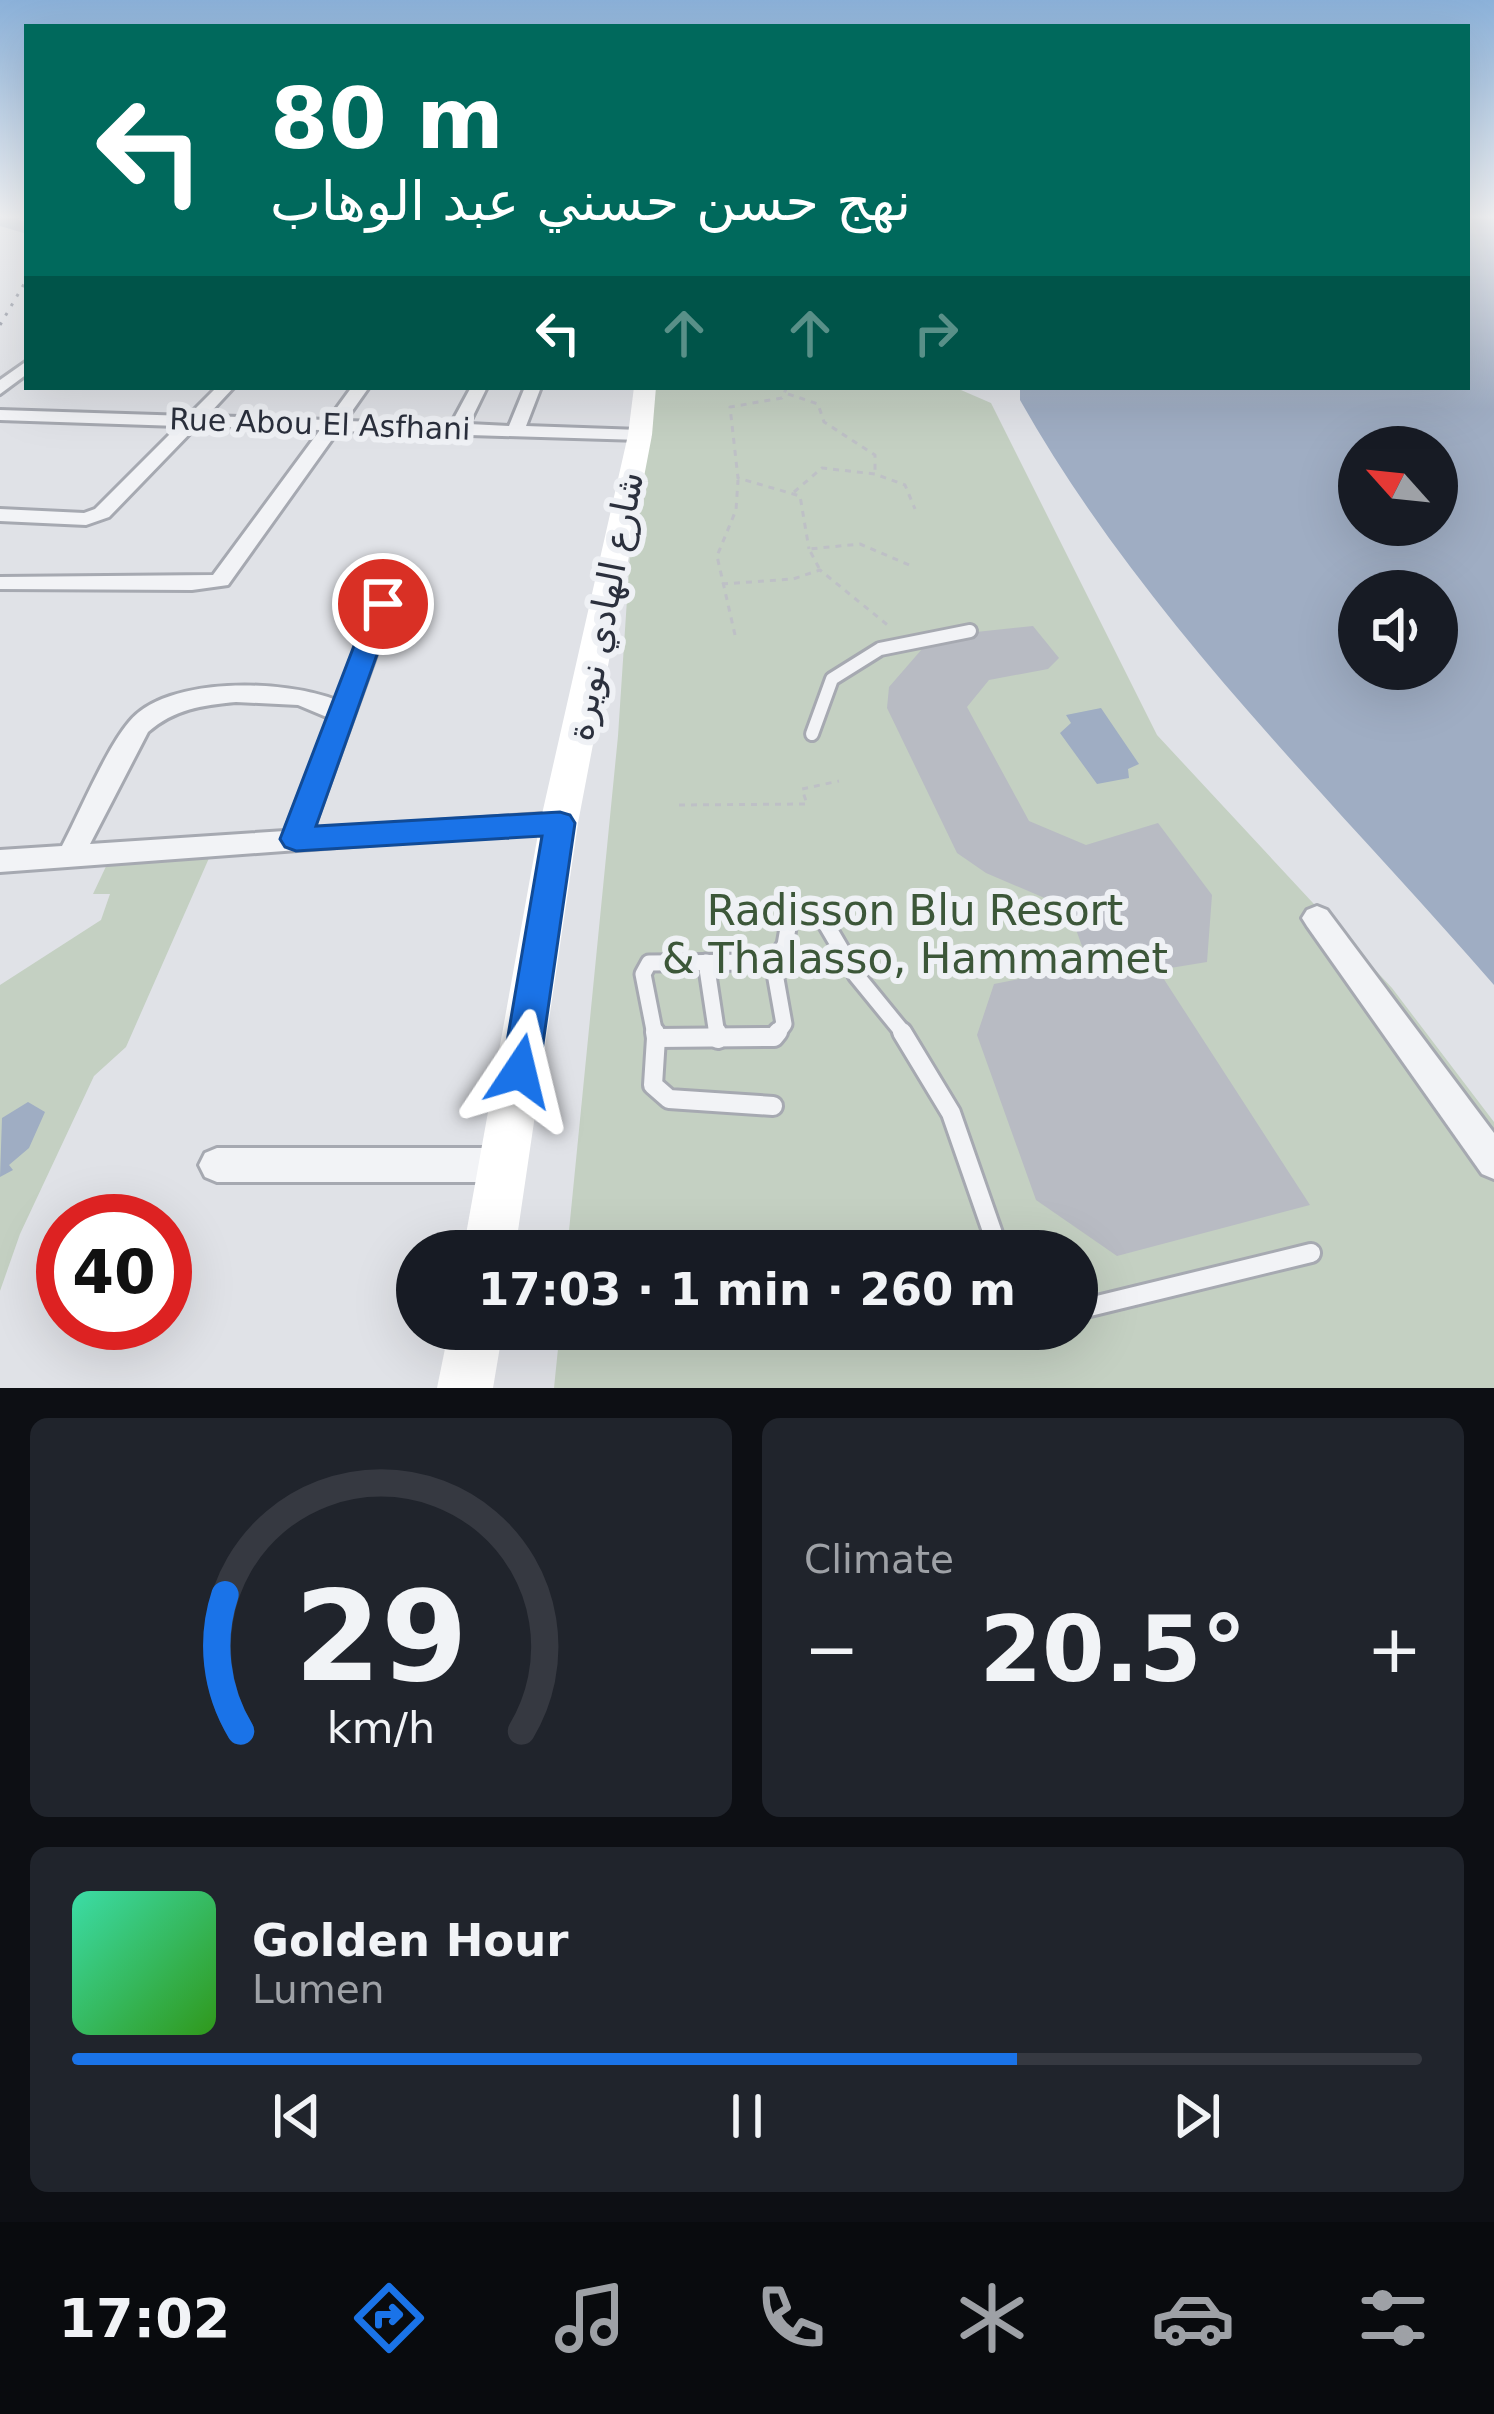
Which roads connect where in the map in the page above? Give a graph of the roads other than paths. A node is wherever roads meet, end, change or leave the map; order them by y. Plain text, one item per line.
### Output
1 (24, 368) edge
2 (0, 389) edge
3 (223, 390) edge
4 (359, 390) edge
5 (477, 390) edge
6 (532, 390) edge
7 (645, 390) edge
8 (0, 415) edge
9 (195, 418) junction
10 (336, 424) junction
11 (458, 430) junction
12 (515, 432) junction
13 (640, 435) junction
14 (0, 515) edge
15 (0, 584) edge
16 (383, 604) dead end
17 (970, 631) dead end
18 (341, 714) junction
19 (812, 734) dead end
20 (560, 823) junction
21 (296, 839) junction
22 (71, 855) junction
23 (0, 861) edge
24 (790, 911) dead end
25 (819, 912) dead end
26 (1317, 918) dead end
27 (706, 962) junction
28 (773, 962) junction
29 (656, 1038) junction
30 (718, 1039) junction
31 (773, 1106) dead end
32 (1494, 1162) edge
33 (217, 1165) dead end
34 (504, 1165) junction
35 (493, 1230) edge
36 (992, 1230) edge
37 (1311, 1253) dead end
38 (1098, 1305) edge
39 (472, 1350) edge
40 (465, 1388) edge

1 - 2 street
3 - 9 street
4 - 10 street
5 - 11 street
6 - 12 street
7 - 13 street, شارع الهادي نويرة
8 - 9 street, Rue Abou El Asfhani
9 - 10 street, Rue Abou El Asfhani
9 - 14 street
10 - 11 street, Rue Abou El Asfhani
10 - 15 street
11 - 12 street, Rue Abou El Asfhani
12 - 13 street, Rue Abou El Asfhani
13 - 20 street, شارع الهادي نويرة
16 - 18 street
17 - 19 lane
18 - 21 street
18 - 22 street
20 - 21 street
20 - 34 street, شارع الهادي نويرة
21 - 22 street
22 - 23 street
24 - 28 lane
25 - 36 lane
26 - 32 street
27 - 28 lane
27 - 29 lane
27 - 30 lane
28 - 30 lane
29 - 30 lane
29 - 31 lane
33 - 34 street
34 - 35 street, شارع الهادي نويرة
37 - 38 lane
39 - 40 street

